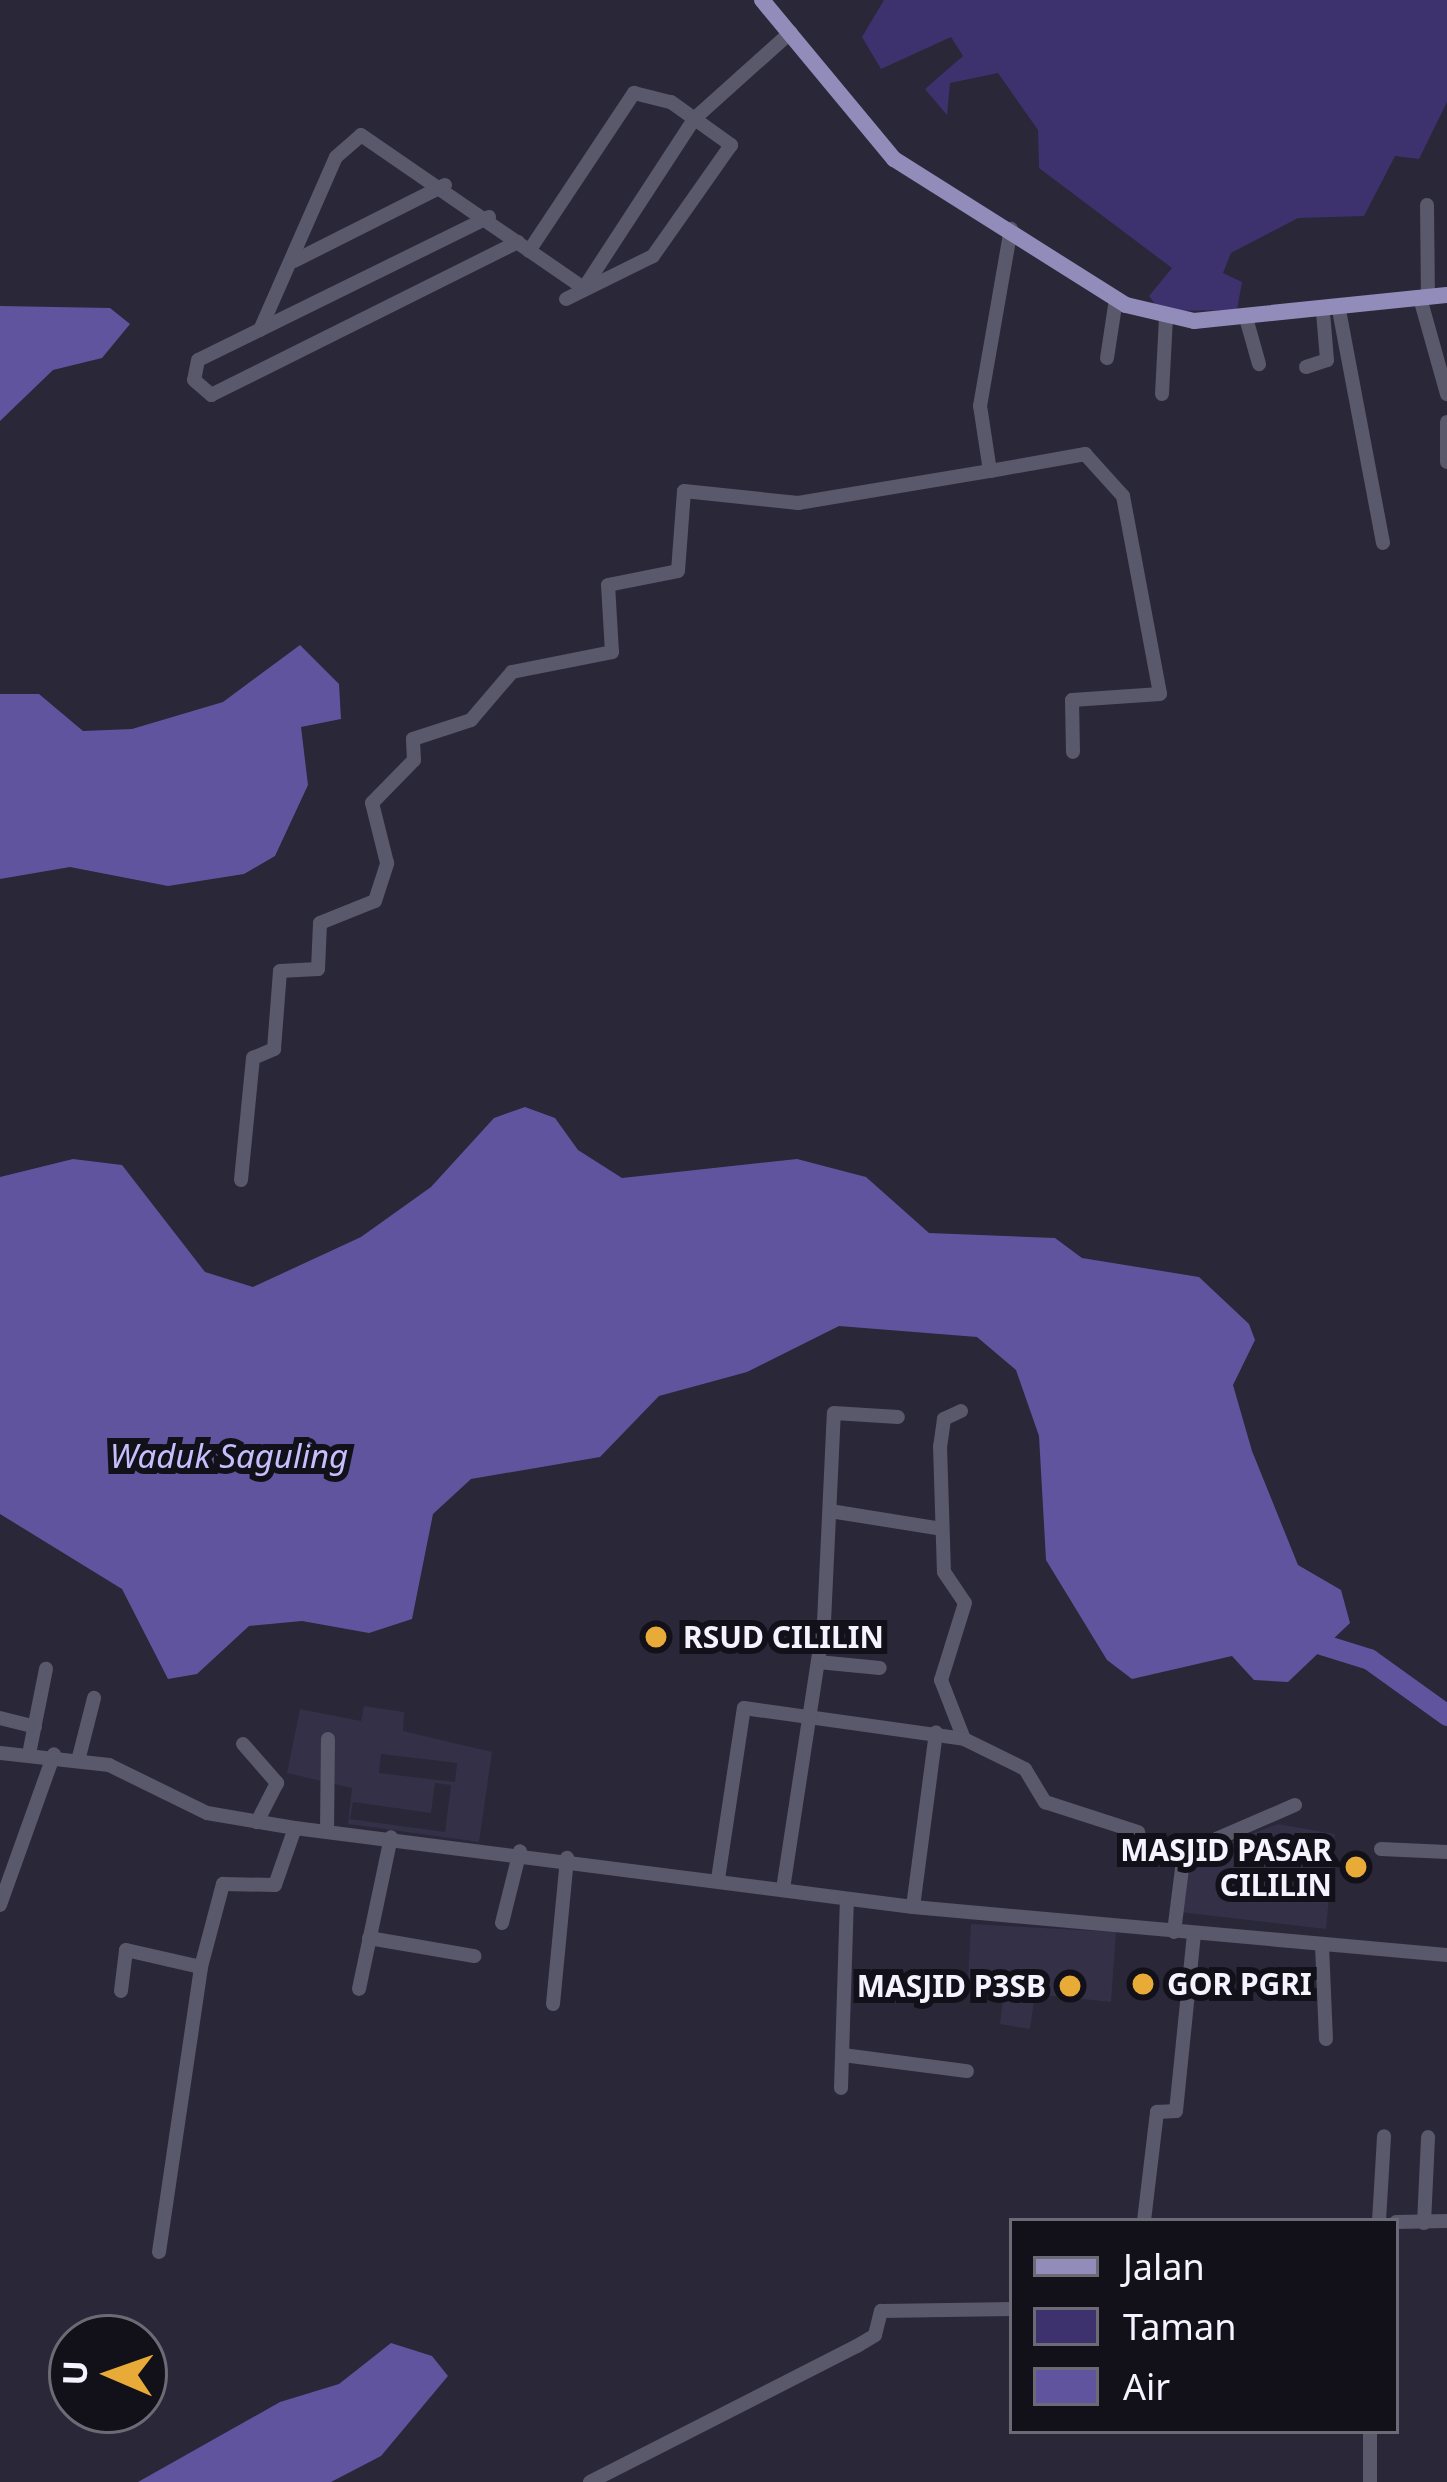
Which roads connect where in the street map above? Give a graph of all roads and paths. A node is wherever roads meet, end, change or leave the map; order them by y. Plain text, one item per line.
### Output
1 (762, 0) edge
2 (791, 32) junction
3 (694, 119) junction
4 (445, 185) junction
5 (1426, 205) dead end
6 (489, 217) junction
7 (1011, 230) junction
8 (524, 247) junction
9 (293, 262) junction
10 (584, 288) junction
11 (1432, 296) edge
12 (566, 299) dead end
13 (1116, 299) junction
14 (1331, 311) junction
15 (1166, 317) junction
16 (1246, 319) junction
17 (260, 330) junction
18 (1107, 358) dead end
19 (1258, 364) dead end
20 (1306, 367) dead end
21 (1162, 394) dead end
22 (1447, 394) edge
23 (1447, 422) edge
24 (1369, 440) junction
25 (1352, 441) dead end
26 (1447, 462) edge
27 (990, 471) junction
28 (1383, 543) dead end
29 (1073, 752) dead end
30 (241, 1180) dead end
31 (961, 1411) dead end
32 (898, 1418) dead end
33 (830, 1511) junction
34 (942, 1529) junction
35 (818, 1662) junction
36 (880, 1667) dead end
37 (46, 1669) dead end
38 (94, 1698) dead end
39 (0, 1718) edge
40 (808, 1721) junction
41 (35, 1727) junction
42 (936, 1733) junction
43 (328, 1738) dead end
44 (964, 1739) junction
45 (243, 1744) dead end
46 (0, 1753) edge
47 (29, 1754) junction
48 (53, 1754) junction
49 (79, 1757) junction
50 (1295, 1805) dead end
51 (256, 1822) junction
52 (296, 1828) junction
53 (327, 1831) junction
54 (1138, 1832) dead end
55 (391, 1837) junction
56 (1382, 1849) dead end
57 (520, 1851) junction
58 (1447, 1852) edge
59 (567, 1858) junction
60 (718, 1879) junction
61 (783, 1889) junction
62 (847, 1899) junction
63 (0, 1905) edge
64 (913, 1907) junction
65 (502, 1923) dead end
66 (1174, 1932) junction
67 (1194, 1934) junction
68 (369, 1938) junction
69 (1322, 1945) junction
70 (1447, 1955) edge
71 (474, 1956) dead end
72 (201, 1967) junction
73 (359, 1989) dead end
74 (121, 1990) dead end
75 (553, 2004) dead end
76 (1326, 2039) dead end
77 (843, 2055) junction
78 (967, 2071) dead end
79 (841, 2088) dead end
80 (1384, 2136) dead end
81 (1428, 2137) dead end
82 (1144, 2218) edge
83 (1376, 2218) edge
84 (1399, 2222) edge
85 (1447, 2222) edge
86 (1424, 2223) junction
87 (159, 2252) dead end
88 (1009, 2309) edge
89 (1370, 2434) edge
90 (590, 2482) edge
91 (1370, 2482) edge

1 - 2 main road
2 - 3 street
2 - 7 main road
3 - 8 street
3 - 10 street
3 - 10 street
4 - 6 street
4 - 9 street
4 - 9 street
5 - 11 street
6 - 8 street
6 - 17 street
7 - 13 main road
7 - 27 street
8 - 10 street
8 - 17 street
9 - 17 street
10 - 12 street
11 - 14 main road
11 - 22 street
13 - 15 main road
13 - 18 street
14 - 16 main road
14 - 20 street
14 - 24 street
15 - 16 main road
15 - 21 street
16 - 19 street
23 - 26 street
24 - 25 street
24 - 28 street
27 - 29 street
27 - 30 street
31 - 34 street
32 - 33 street
33 - 34 street
33 - 35 street
34 - 44 street
35 - 36 street
35 - 40 street
37 - 41 street
38 - 49 street
39 - 41 street
40 - 42 street
40 - 60 street
40 - 61 street
41 - 47 street
42 - 44 street
42 - 64 street
43 - 53 street
44 - 54 street
45 - 51 street
46 - 47 street
47 - 48 street
48 - 49 street
48 - 63 street
49 - 51 street
50 - 66 street
51 - 52 street
52 - 53 street
52 - 72 street
53 - 55 street
55 - 57 street
55 - 68 street
56 - 58 street
57 - 59 street
57 - 65 street
59 - 60 street
59 - 75 street
60 - 61 street
61 - 62 street
62 - 64 street
62 - 77 street
64 - 66 street
66 - 67 street
67 - 69 street
67 - 82 street
68 - 71 street
68 - 73 street
69 - 70 street
69 - 76 street
72 - 74 street
72 - 87 street
77 - 78 street
77 - 79 street
80 - 83 street
81 - 86 street
84 - 86 street
85 - 86 street
88 - 90 street
89 - 91 street

